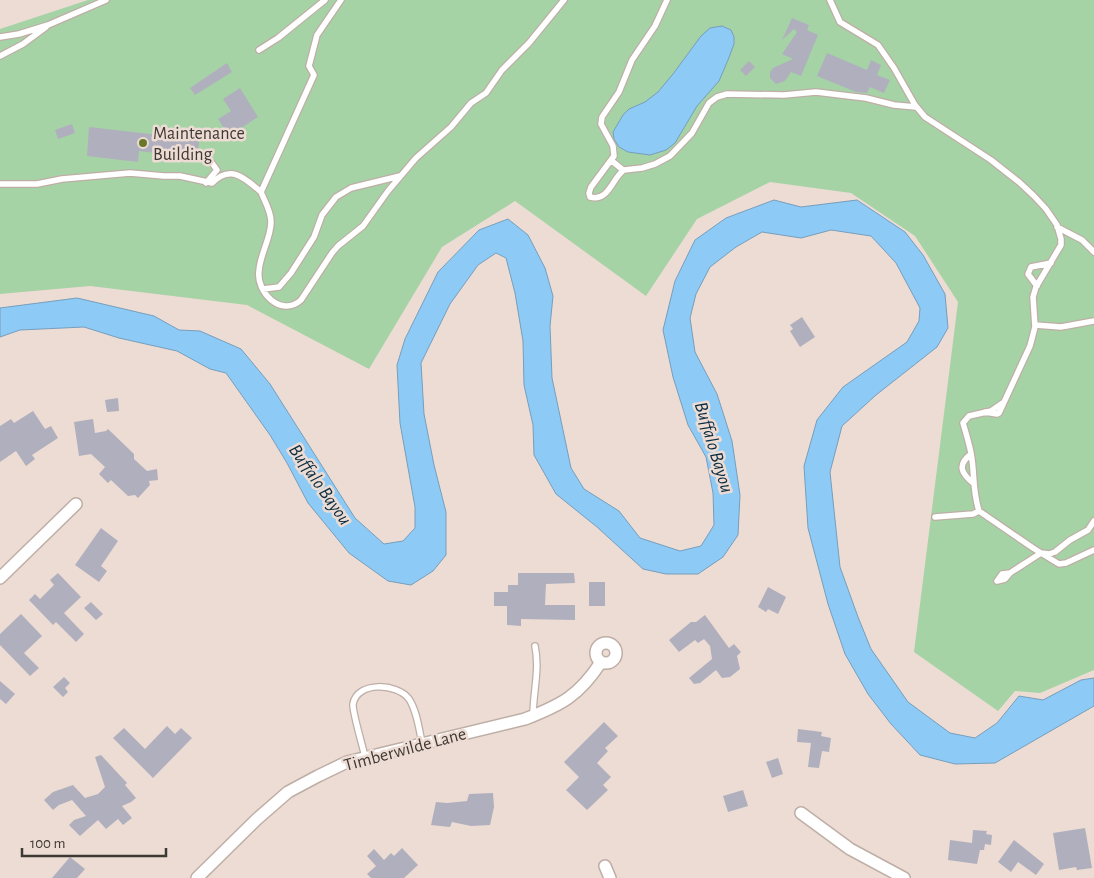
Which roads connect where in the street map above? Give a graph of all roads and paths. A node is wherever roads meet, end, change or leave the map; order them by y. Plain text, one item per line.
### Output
1 (106, 0) edge
2 (325, 0) edge
3 (340, 0) edge
4 (564, 0) edge
5 (667, 0) edge
6 (830, 0) edge
7 (48, 25) junction
8 (0, 37) edge
9 (259, 50) dead end
10 (0, 56) edge
11 (916, 107) junction
12 (612, 161) junction
13 (212, 163) dead end
14 (623, 170) junction
15 (400, 176) junction
16 (206, 183) junction
17 (0, 184) edge
18 (261, 192) junction
19 (1057, 227) junction
20 (1094, 252) edge
21 (1051, 263) junction
22 (1037, 286) junction
23 (263, 290) junction
24 (1094, 321) edge
25 (1035, 325) junction
26 (971, 454) junction
27 (972, 483) junction
28 (76, 504) dead end
29 (979, 511) junction
30 (935, 517) dead end
31 (1094, 521) edge
32 (1094, 550) edge
33 (1041, 553) junction
34 (1010, 573) dead end
35 (0, 578) edge
36 (535, 646) dead end
37 (601, 662) dead end
38 (533, 716) junction
39 (422, 744) junction
40 (365, 757) junction
41 (801, 814) dead end
42 (606, 866) dead end
43 (197, 878) edge
44 (610, 878) edge
45 (904, 878) edge

1 - 7 lane
2 - 9 lane
3 - 18 lane
4 - 15 lane
5 - 12 lane
6 - 11 lane
7 - 8 lane
7 - 10 lane
11 - 14 lane
11 - 19 lane
12 - 14 lane
12 - 14 lane
13 - 16 lane
15 - 23 lane
15 - 23 lane
16 - 17 lane
16 - 18 lane
18 - 23 lane
19 - 20 lane
19 - 21 lane
21 - 22 lane
21 - 22 lane
22 - 25 lane
24 - 25 lane
25 - 26 lane
26 - 27 lane
26 - 27 lane
27 - 29 lane
28 - 35 street
29 - 30 lane
29 - 33 lane
31 - 33 lane
32 - 33 lane
33 - 34 lane
36 - 38 lane
37 - 38 street, Timberwilde Lane
38 - 39 street, Timberwilde Lane
39 - 40 street, Timberwilde Lane
39 - 40 lane
40 - 43 street, Timberwilde Lane
41 - 45 street
42 - 44 street

